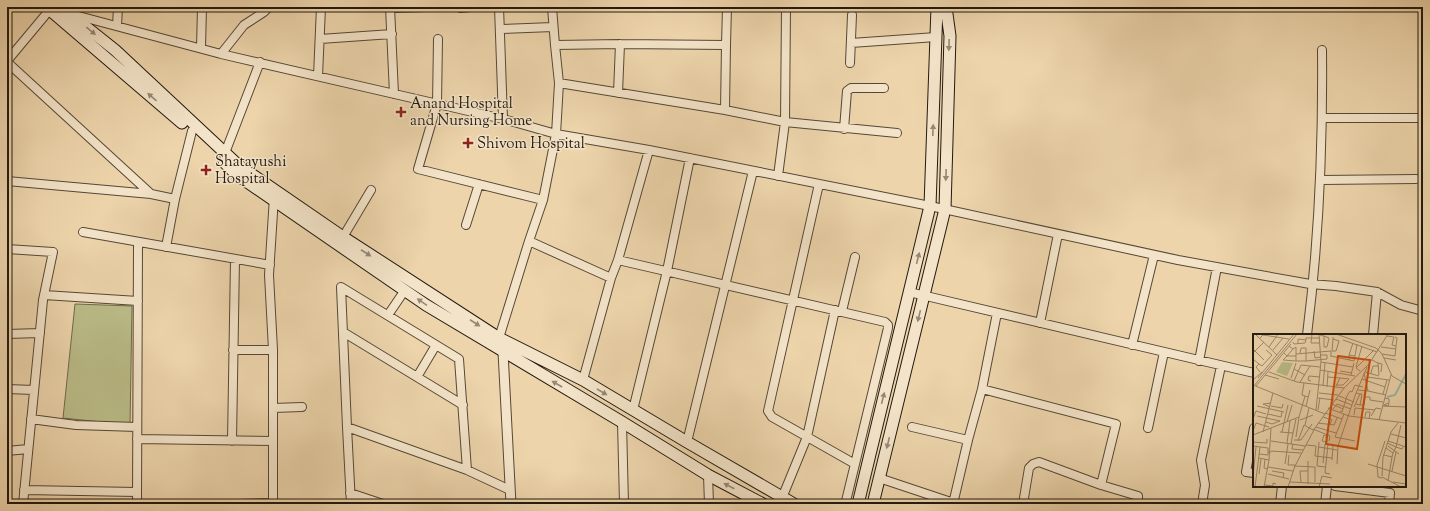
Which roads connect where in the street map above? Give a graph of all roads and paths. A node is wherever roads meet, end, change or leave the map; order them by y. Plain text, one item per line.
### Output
1 (118, 7) edge
2 (202, 7) edge
3 (321, 7) edge
4 (390, 7) edge
5 (427, 7) edge
6 (471, 7) edge
7 (499, 7) edge
8 (552, 7) edge
9 (727, 7) edge
10 (786, 7) edge
11 (938, 7) edge
12 (945, 7) edge
13 (460, 8) edge
14 (55, 9) edge
15 (266, 9) edge
16 (852, 15) dead end
17 (117, 26) junction
18 (553, 26) junction
19 (501, 29) junction
20 (392, 34) junction
21 (936, 37) junction
22 (320, 39) junction
23 (438, 39) dead end
24 (850, 43) junction
25 (620, 44) junction
26 (726, 44) junction
27 (555, 45) junction
28 (201, 48) junction
29 (1322, 50) dead end
30 (221, 54) junction
31 (7, 61) edge
32 (260, 62) junction
33 (850, 63) dead end
34 (318, 76) junction
35 (559, 83) junction
36 (884, 88) dead end
37 (618, 93) junction
38 (394, 94) junction
39 (437, 104) junction
40 (725, 110) junction
41 (1322, 118) junction
42 (1423, 118) edge
43 (503, 119) junction
44 (785, 122) junction
45 (844, 129) junction
46 (192, 131) junction
47 (897, 133) dead end
48 (556, 134) junction
49 (649, 150) junction
50 (225, 153) junction
51 (690, 158) junction
52 (753, 171) junction
53 (778, 176) junction
54 (1416, 179) dead end
55 (1321, 180) junction
56 (7, 181) edge
57 (479, 184) junction
58 (819, 184) junction
59 (371, 190) dead end
60 (151, 194) junction
61 (274, 196) junction
62 (175, 198) junction
63 (543, 200) junction
64 (930, 206) junction
65 (944, 210) junction
66 (466, 225) dead end
67 (83, 232) dead end
68 (1058, 234) junction
69 (343, 237) junction
70 (529, 241) junction
71 (138, 242) junction
72 (166, 247) junction
73 (7, 249) edge
74 (1154, 255) junction
75 (855, 257) dead end
76 (235, 258) junction
77 (618, 260) junction
78 (270, 265) junction
79 (1217, 267) junction
80 (667, 271) junction
81 (611, 278) junction
82 (725, 284) junction
83 (1314, 284) junction
84 (405, 290) junction
85 (909, 292) junction
86 (1377, 292) junction
87 (924, 295) junction
88 (44, 296) junction
89 (793, 300) junction
90 (138, 301) junction
91 (838, 310) junction
92 (1423, 311) edge
93 (997, 313) junction
94 (388, 315) junction
95 (1040, 323) junction
96 (343, 332) junction
97 (40, 333) junction
98 (7, 334) edge
99 (1307, 334) edge
100 (1373, 334) edge
101 (503, 344) junction
102 (436, 345) junction
103 (1132, 345) junction
104 (233, 350) junction
105 (273, 350) junction
106 (1164, 352) junction
107 (1199, 361) junction
108 (1221, 366) junction
109 (1253, 373) edge
110 (418, 377) junction
111 (583, 380) junction
112 (7, 389) edge
113 (982, 389) junction
114 (34, 390) junction
115 (462, 405) junction
116 (302, 407) dead end
117 (273, 408) junction
118 (633, 410) junction
119 (31, 419) junction
120 (622, 422) junction
121 (137, 427) junction
122 (347, 427) junction
123 (912, 427) dead end
124 (1148, 428) dead end
125 (1253, 434) edge
126 (807, 437) junction
127 (137, 439) junction
128 (968, 440) junction
129 (232, 441) junction
130 (273, 441) junction
131 (687, 442) junction
132 (28, 449) junction
133 (7, 451) edge
134 (855, 464) junction
135 (467, 470) junction
136 (1253, 473) edge
137 (708, 475) junction
138 (880, 478) junction
139 (1101, 485) junction
140 (1282, 487) edge
141 (1328, 487) edge
142 (1343, 487) edge
143 (24, 490) junction
144 (510, 490) junction
145 (137, 492) junction
146 (350, 493) junction
147 (782, 498) junction
148 (846, 501) dead end
149 (953, 503) edge
150 (23, 504) edge
151 (137, 504) edge
152 (236, 504) edge
153 (273, 504) edge
154 (351, 504) edge
155 (383, 504) edge
156 (511, 504) edge
157 (624, 504) edge
158 (709, 504) edge
159 (764, 504) edge
160 (794, 504) edge
161 (858, 504) edge
162 (873, 504) edge
163 (1023, 504) edge
164 (1138, 504) edge
165 (1202, 504) edge
166 (1280, 504) edge
167 (1325, 504) edge
168 (1389, 504) edge

1 - 17 street
2 - 28 street
3 - 22 street
4 - 5 street
4 - 20 street
6 - 13 street
7 - 19 street
8 - 18 street
9 - 26 street
10 - 44 street
11 - 21 main road
12 -> 65 main road
14 - 17 street
14 - 31 street
46 -> 14 main road
14 -> 50 main road
15 - 30 street
16 - 24 street
17 - 28 street
18 - 19 street
18 - 27 street
19 - 43 street
20 - 22 street
20 - 38 street
21 - 24 street
64 -> 21 main road
22 - 34 street
23 - 39 street
24 - 33 street
25 - 26 street
25 - 27 street
25 - 37 street
26 - 40 street
27 - 35 street
28 - 30 street
29 - 41 street
30 - 32 street
31 - 60 street
32 - 34 street
32 - 50 street
34 - 38 street
35 - 37 street
35 - 48 street
36 - 45 street
37 - 40 street
38 - 39 street
39 - 43 street
39 - 57 street
40 - 44 street
41 - 42 street
41 - 55 street
43 - 48 street
44 - 45 street
44 - 53 street
45 - 47 street
46 - 61 main road
46 - 62 street
48 - 49 street
48 - 63 street
49 - 51 street
49 - 77 street
50 - 61 main road
51 - 52 street
51 - 80 street
52 - 53 street
52 - 82 street
53 - 58 street
54 - 55 street
55 - 83 street
56 - 60 street
57 - 63 street
57 - 66 street
58 - 64 street
58 - 89 street
59 - 69 street
60 - 62 street
61 - 69 main road
61 - 78 street
61 - 84 main road
62 - 72 street
63 - 70 street
64 - 65 street
85 -> 64 main road
65 - 68 street
65 - 87 main road
67 - 71 street
68 - 74 street
68 - 95 street
69 -> 101 main road
70 - 81 street
70 - 101 street
71 - 72 street
71 - 90 street
72 - 76 street
73 - 88 street
74 - 79 street
74 - 103 street
75 - 91 street
76 - 78 street
76 - 104 street
77 - 80 street
77 - 81 street
78 - 105 street
79 - 83 street
79 - 107 street
80 - 82 street
80 - 118 street
81 - 111 street
82 - 89 street
82 - 131 street
83 - 86 street
83 - 99 street
84 - 94 street
101 -> 84 main road
85 - 87 street
161 -> 85 main road
86 - 92 street
86 - 100 street
87 - 93 street
87 -> 138 main road
88 - 90 street
88 - 97 street
89 - 91 street
89 - 126 street
90 - 121 street
91 - 126 street
91 - 134 street
93 - 95 street
93 - 113 street
94 - 96 street
94 - 102 street
95 - 103 street
96 - 110 street
96 - 122 street
97 - 98 street
97 - 114 street
101 - 111 main road
120 -> 101 main road
101 - 144 street
102 - 110 street
102 - 115 street
103 - 106 street
104 - 105 street
104 - 129 street
105 - 117 street
106 - 107 street
106 - 124 street
107 - 108 street
108 - 109 street
108 - 165 street
110 - 115 street
111 -> 118 main road
112 - 114 street
113 - 128 street
113 - 139 street
114 - 119 street
115 - 135 street
116 - 117 street
117 - 130 street
118 - 131 main road
119 - 121 street
119 - 132 street
120 - 137 main road
120 - 157 street
121 - 127 street
122 - 135 street
122 - 146 street
123 - 128 street
125 - 136 street
126 - 134 street
126 - 147 street
127 - 129 street
127 - 145 street
128 - 149 street
129 - 130 street
130 - 153 street
131 - 147 main road
132 - 133 street
132 - 143 street
134 - 148 street
135 - 144 street
137 - 158 street
159 -> 137 main road
138 - 149 street
138 - 162 main road
139 - 163 street
139 - 164 street
140 - 166 street
141 - 167 street
142 - 168 street
143 - 145 street
143 - 150 street
144 - 156 street
145 - 151 street
146 - 154 street
146 - 155 street
147 - 160 main road
152 - 153 street

